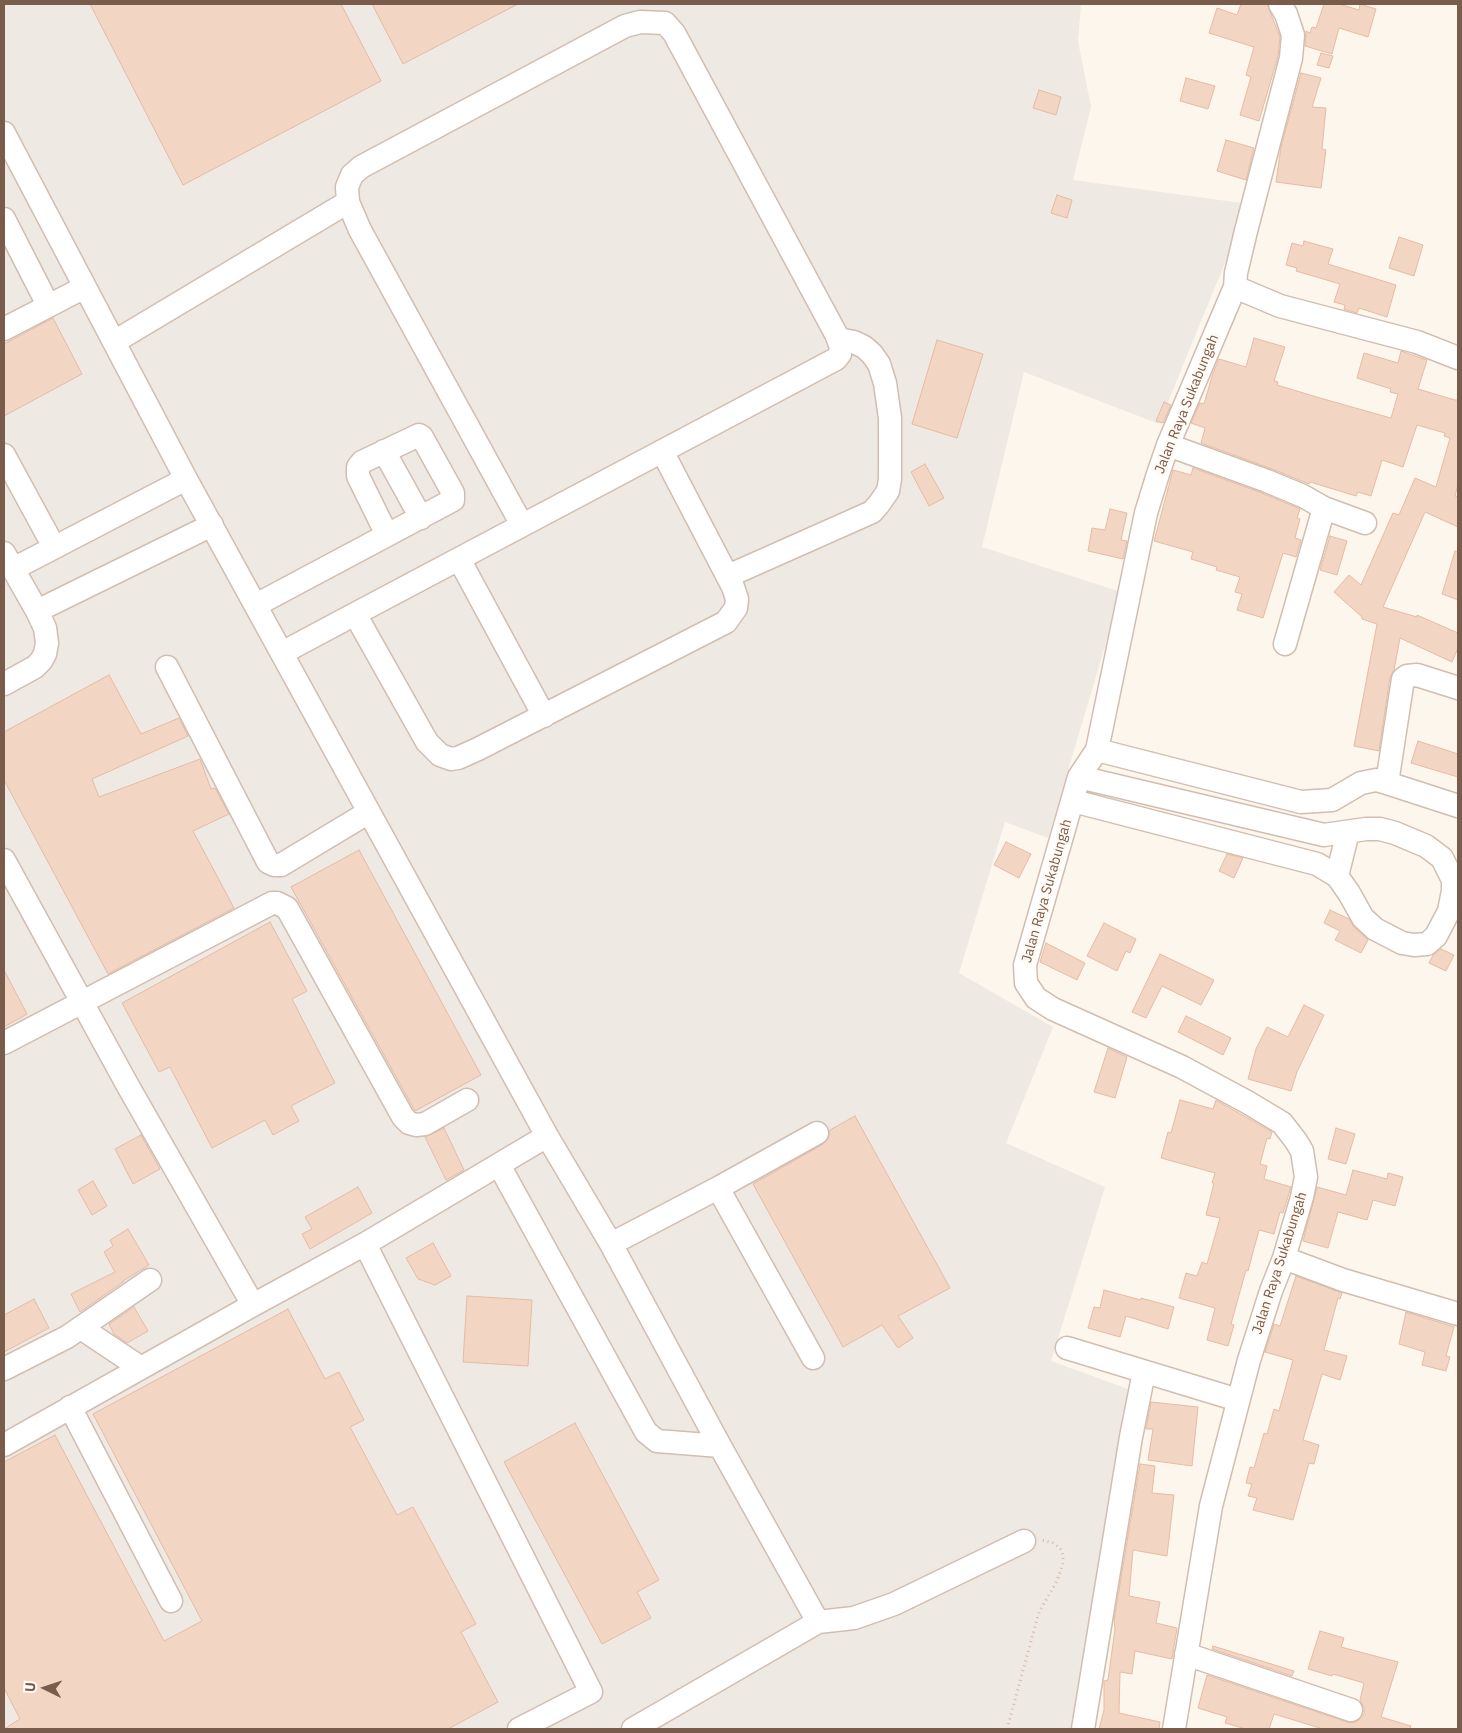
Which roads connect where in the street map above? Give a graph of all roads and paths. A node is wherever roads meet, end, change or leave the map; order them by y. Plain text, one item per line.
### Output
1 (1280, 4) edge
2 (4, 133) edge
3 (348, 202) junction
4 (4, 219) edge
5 (85, 286) junction
6 (1235, 287) junction
7 (48, 305) junction
8 (4, 329) edge
9 (838, 339) junction
10 (114, 342) junction
11 (1458, 358) edge
12 (1168, 445) junction
13 (384, 450) junction
14 (662, 451) junction
15 (4, 455) edge
16 (186, 478) junction
17 (1324, 508) junction
18 (420, 518) junction
19 (1365, 523) dead end
20 (522, 525) junction
21 (212, 526) junction
22 (387, 535) junction
23 (54, 547) junction
24 (459, 559) junction
25 (8, 561) edge
26 (728, 576) junction
27 (256, 605) junction
28 (37, 612) junction
29 (355, 614) junction
30 (1285, 644) dead end
31 (282, 653) junction
32 (167, 667) dead end
33 (4, 684) edge
34 (1458, 688) edge
35 (544, 716) junction
36 (1097, 750) junction
37 (1079, 777) junction
38 (1387, 782) junction
39 (1073, 800) junction
40 (1458, 806) edge
41 (369, 812) junction
42 (1348, 832) junction
43 (6, 872) edge
44 (1337, 876) junction
45 (82, 1001) junction
46 (4, 1043) edge
47 (467, 1100) dead end
48 (817, 1133) dead end
49 (547, 1136) junction
50 (499, 1165) junction
51 (718, 1188) junction
52 (365, 1244) junction
53 (611, 1244) junction
54 (1284, 1258) junction
55 (150, 1280) dead end
56 (253, 1304) junction
57 (1458, 1314) edge
58 (81, 1328) junction
59 (1067, 1348) dead end
60 (813, 1358) dead end
61 (141, 1368) junction
62 (4, 1369) edge
63 (1144, 1372) junction
64 (1238, 1400) junction
65 (70, 1407) junction
66 (4, 1445) edge
67 (720, 1446) junction
68 (1024, 1541) joint
69 (171, 1601) dead end
70 (818, 1622) junction
71 (1186, 1654) junction
72 (1351, 1710) dead end
73 (519, 1729) edge
74 (633, 1729) edge
75 (1007, 1729) edge
76 (1083, 1729) edge
77 (1174, 1729) edge

1 - 6 street, Jalan Raya Sukabungah
2 - 5 street
3 - 9 street
3 - 10 street
3 - 20 street
4 - 7 street
5 - 7 street
5 - 10 street
6 - 11 street
6 - 12 street, Jalan Raya Sukabungah
7 - 8 street
9 - 14 street
9 - 26 street
10 - 16 street
12 - 17 street
12 - 36 street, Jalan Raya Sukabungah
13 - 18 street
13 - 18 street
13 - 22 street
14 - 20 street
14 - 26 street
15 - 23 street
16 - 21 street
16 - 23 street
17 - 19 street
17 - 30 street
18 - 22 street
20 - 24 street
21 - 27 street
21 - 28 street
22 - 27 street
23 - 25 street
24 - 29 street
24 - 35 street
25 - 28 street
26 - 35 street
27 - 31 street
28 - 33 street
29 - 31 street
29 - 35 street
31 - 41 street
32 - 41 street
34 - 38 street
36 - 37 street, Jalan Raya Sukabungah
36 - 38 street
37 - 39 street, Jalan Raya Sukabungah
37 - 42 street
38 - 40 street
39 - 44 street
39 - 54 street, Jalan Raya Sukabungah
41 - 49 street
42 - 44 street
42 - 44 street
43 - 45 street
45 - 46 street
45 - 47 street
45 - 56 street
48 - 51 street
49 - 50 street
49 - 53 street
50 - 52 street
50 - 67 street
51 - 53 street
51 - 60 street
52 - 56 street
52 - 73 street
53 - 67 street
54 - 57 street
54 - 64 street, Jalan Raya Sukabungah
55 - 58 street
56 - 61 street
58 - 61 street
58 - 62 street
59 - 63 street
61 - 65 street
63 - 64 street
63 - 76 street
64 - 71 street, Jalan Raya Sukabungah
65 - 66 street
65 - 69 street
67 - 70 street
68 - 70 street
68 - 75 path
70 - 74 street
71 - 72 street
71 - 77 street, Jalan Raya Sukabungah

